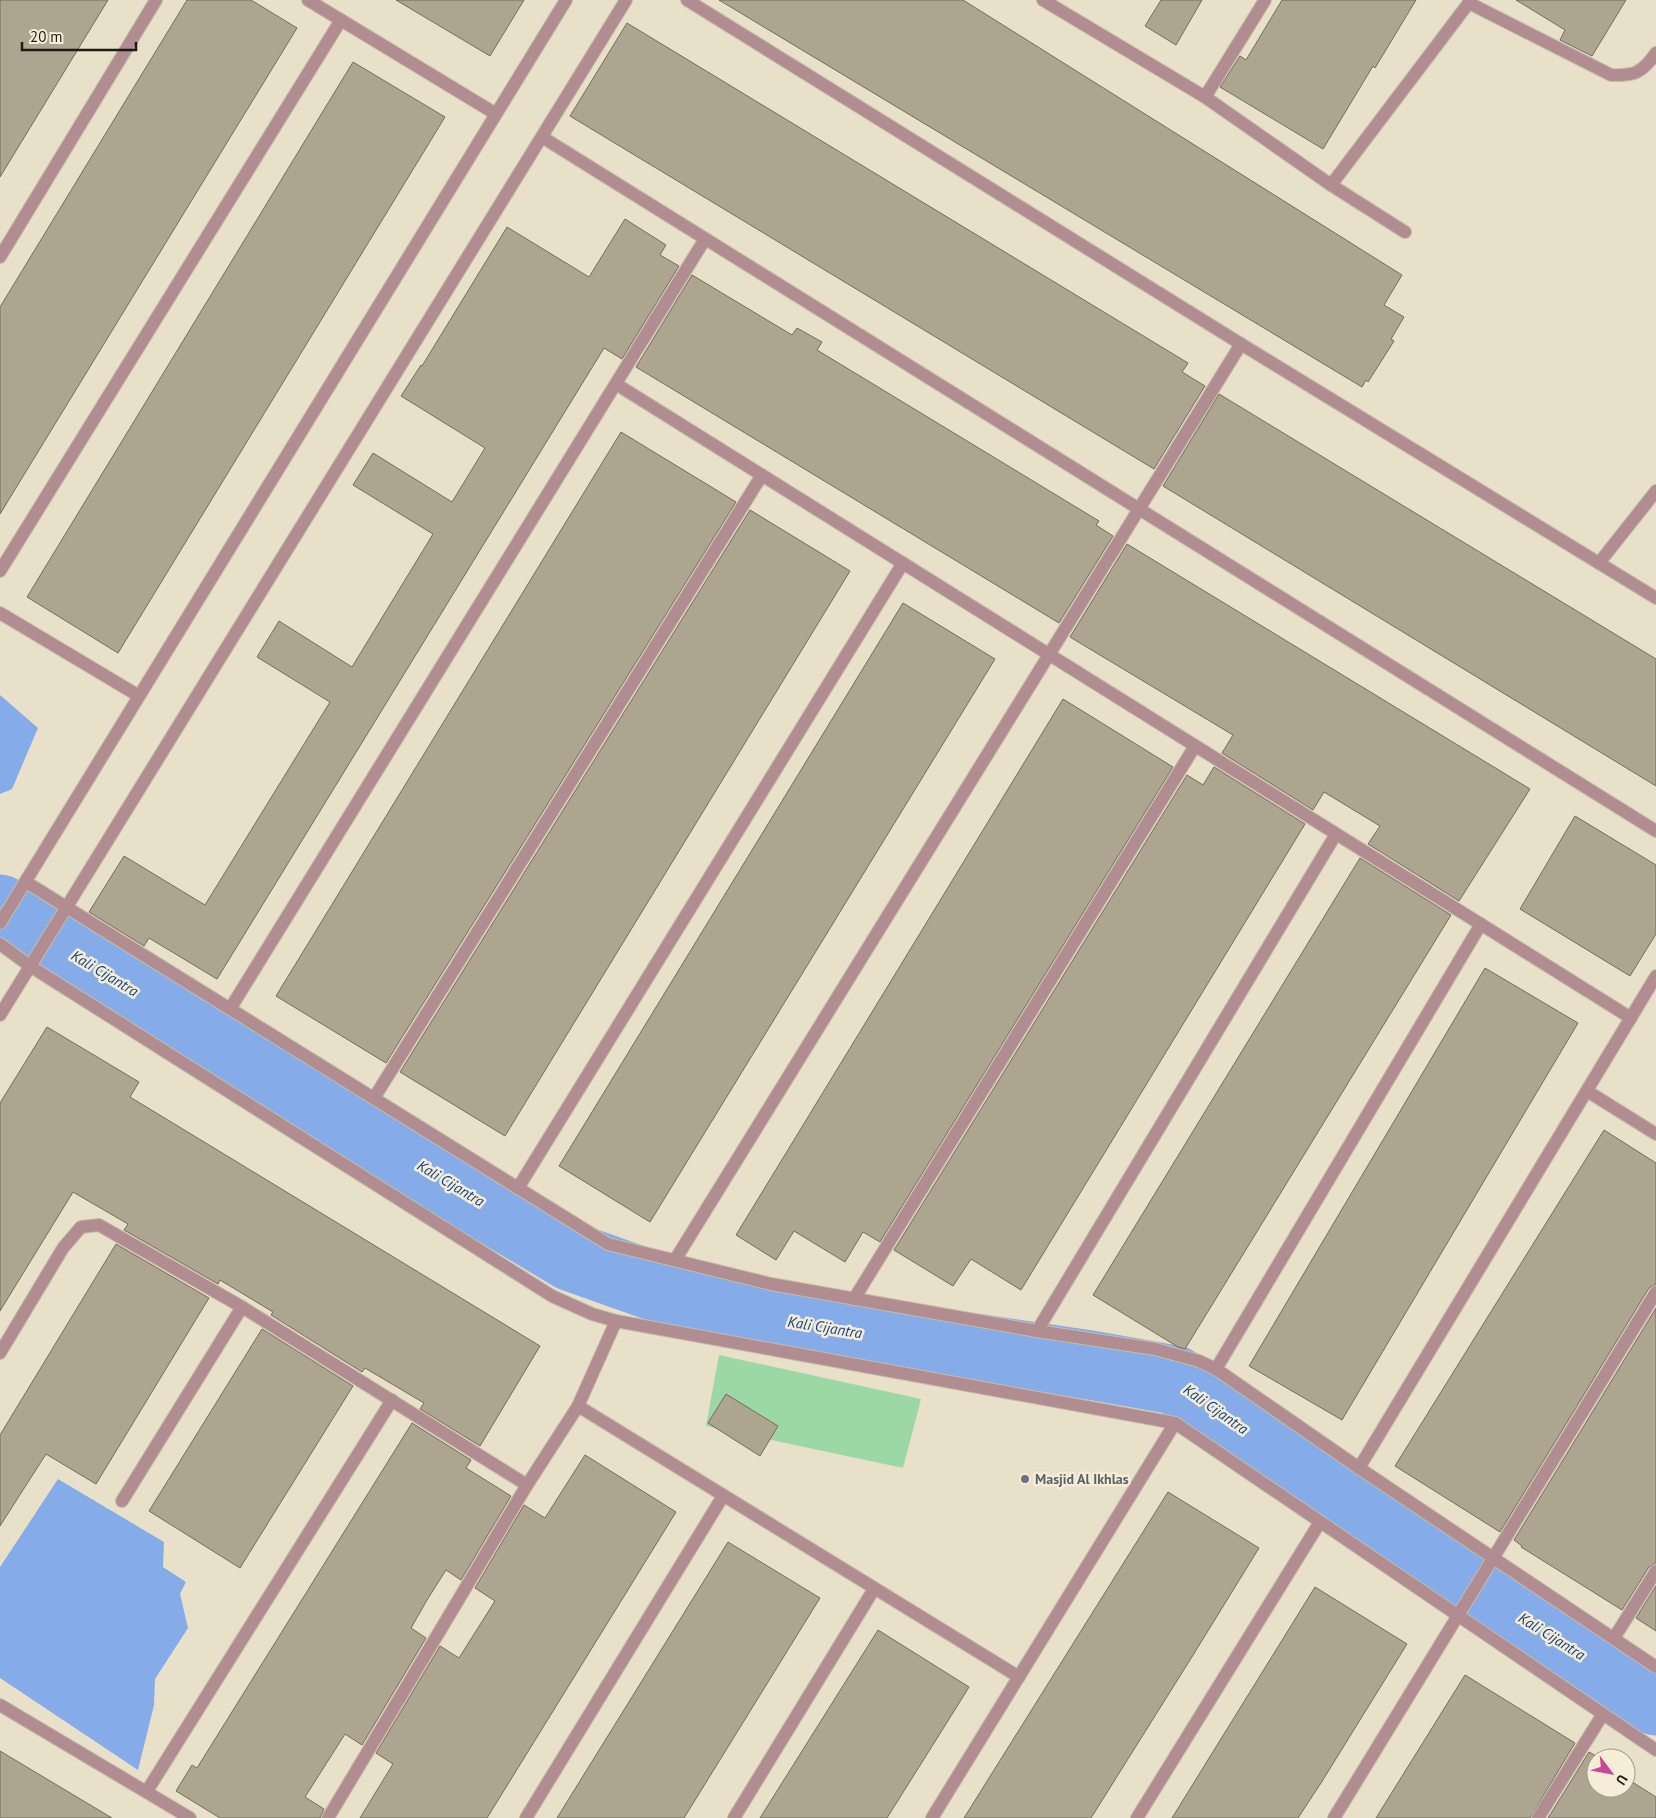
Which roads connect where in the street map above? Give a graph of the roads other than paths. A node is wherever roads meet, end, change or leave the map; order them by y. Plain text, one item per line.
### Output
1 (156, 0) edge
2 (308, 0) edge
3 (566, 0) edge
4 (626, 0) edge
5 (687, 0) edge
6 (1043, 0) edge
7 (1265, 0) edge
8 (1470, 1) edge
9 (341, 20) junction
10 (1656, 53) edge
11 (1205, 97) junction
12 (496, 114) junction
13 (542, 137) junction
14 (1331, 185) junction
15 (1405, 232) dead end
16 (705, 239) junction
17 (0, 257) edge
18 (1241, 344) junction
19 (616, 384) junction
20 (762, 475) junction
21 (1656, 491) edge
22 (1139, 509) junction
23 (903, 563) junction
24 (1600, 563) junction
25 (0, 571) edge
26 (1656, 598) edge
27 (0, 613) edge
28 (1049, 654) junction
29 (139, 696) junction
30 (1196, 746) junction
31 (1656, 831) edge
32 (1336, 834) junction
33 (26, 882) junction
34 (64, 912) junction
35 (0, 922) edge
36 (1481, 924) junction
37 (0, 944) edge
38 (32, 962) junction
39 (1656, 976) edge
40 (230, 1009) junction
41 (0, 1015) edge
42 (1631, 1018) junction
43 (1587, 1091) junction
44 (374, 1098) junction
45 (1656, 1134) edge
46 (518, 1188) junction
47 (675, 1260) junction
48 (1656, 1292) edge
49 (854, 1299) junction
50 (242, 1307) junction
51 (616, 1321) junction
52 (1037, 1331) junction
53 (0, 1353) edge
54 (1216, 1369) junction
55 (392, 1400) junction
56 (578, 1406) junction
57 (1176, 1423) junction
58 (1359, 1468) junction
59 (527, 1485) junction
60 (723, 1496) junction
61 (122, 1501) dead end
62 (1320, 1522) junction
63 (1490, 1561) junction
64 (1656, 1571) edge
65 (874, 1589) junction
66 (1458, 1616) junction
67 (1614, 1638) junction
68 (1656, 1666) edge
69 (1019, 1677) junction
70 (0, 1705) edge
71 (1602, 1714) junction
72 (1656, 1750) edge
73 (147, 1791) junction
74 (190, 1818) edge
75 (328, 1818) edge
76 (526, 1818) edge
77 (734, 1818) edge
78 (932, 1818) edge
79 (1137, 1818) edge
80 (1334, 1818) edge
81 (1538, 1818) edge

1 - 17 street
2 - 9 street
3 - 12 street
4 - 13 street
5 - 18 street
6 - 11 street
7 - 11 street
8 - 10 street
8 - 14 street
9 - 12 street
9 - 25 street
11 - 14 street
12 - 29 street
13 - 16 street
13 - 34 street
14 - 15 street
16 - 19 street
16 - 22 street
18 - 22 street
18 - 24 street
19 - 20 street
19 - 40 street
20 - 23 street
20 - 44 street
21 - 24 street
22 - 28 street
22 - 31 street
23 - 28 street
23 - 46 street
24 - 26 street
27 - 29 street
28 - 30 street
28 - 47 street
29 - 33 street
30 - 32 street
30 - 49 street
32 - 36 street
32 - 52 street
33 - 34 street
33 - 35 street
34 - 38 street
34 - 40 street
36 - 42 street
36 - 54 street
37 - 38 street
38 - 41 street
38 - 51 street
39 - 42 street
40 - 44 street
42 - 43 street
43 - 45 street
43 - 58 street
44 - 46 street
46 - 47 street
47 - 49 street
48 - 63 street
49 - 52 street
50 - 53 street
50 - 55 street
50 - 61 street
51 - 56 street
51 - 57 street
52 - 54 street
54 - 58 street
55 - 59 street
55 - 73 street
56 - 59 street
56 - 60 street
57 - 62 street
57 - 69 street
58 - 63 street
59 - 75 street
60 - 65 street
60 - 76 street
62 - 66 street
62 - 79 street
63 - 66 street
63 - 67 street
64 - 67 street
65 - 69 street
65 - 77 street
66 - 71 street
66 - 80 street
67 - 68 street
69 - 78 street
70 - 73 street
71 - 72 street
71 - 81 street
73 - 74 street

